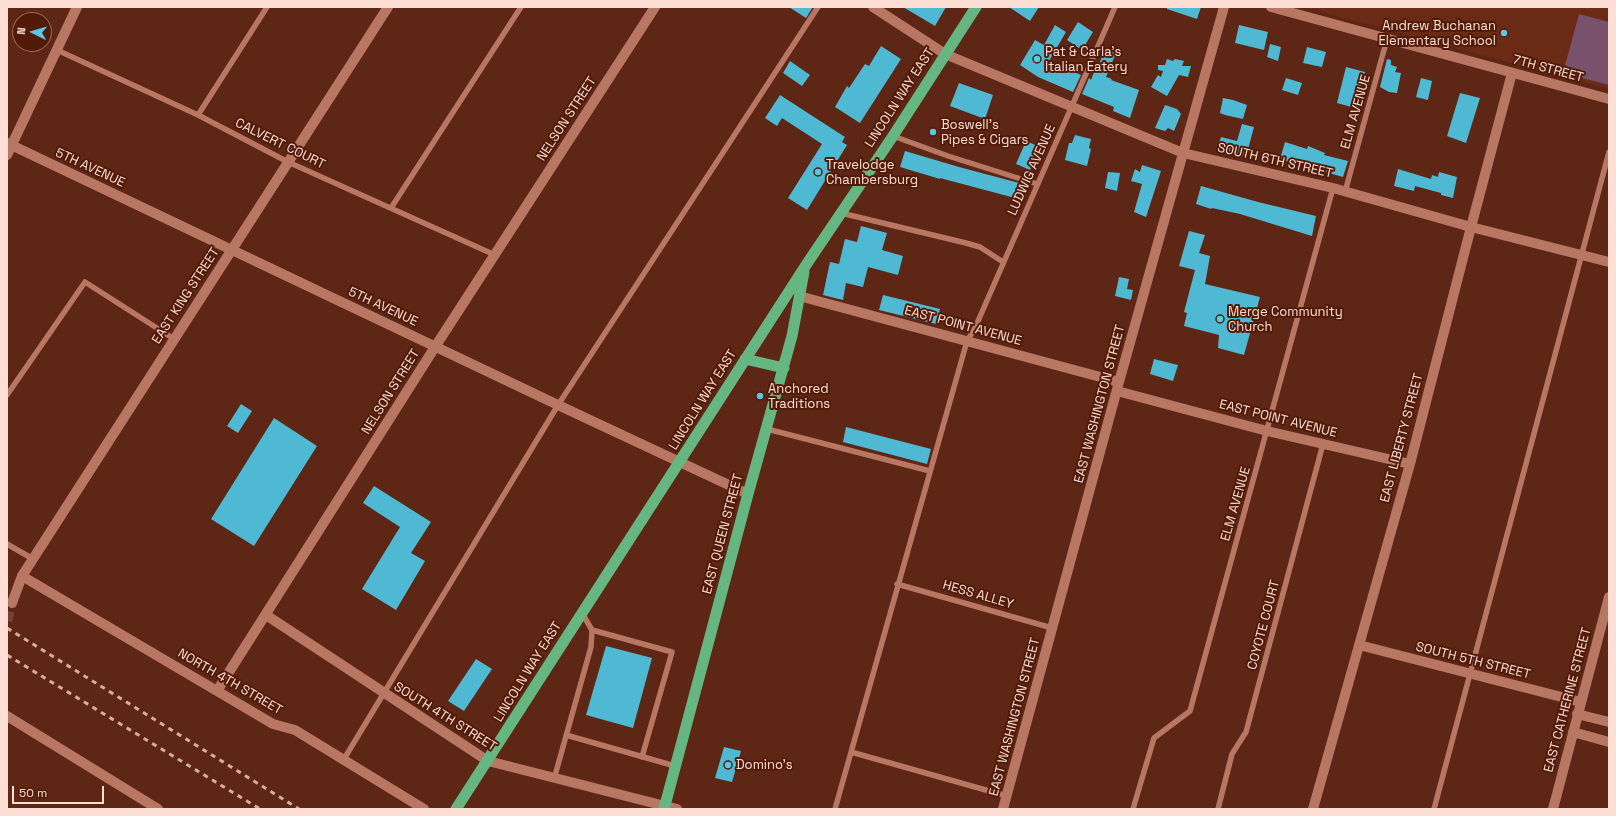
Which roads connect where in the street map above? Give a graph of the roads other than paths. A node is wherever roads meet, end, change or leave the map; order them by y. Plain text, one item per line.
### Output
1 (77, 7) edge
2 (267, 7) edge
3 (388, 7) edge
4 (521, 7) edge
5 (655, 7) edge
6 (818, 7) edge
7 (873, 7) edge
8 (976, 7) edge
9 (1115, 7) edge
10 (1224, 7) edge
11 (1271, 7) edge
12 (1387, 39) junction
13 (57, 50) junction
14 (946, 54) junction
15 (1512, 73) junction
16 (1609, 99) edge
17 (1072, 108) junction
18 (198, 115) junction
19 (893, 136) junction
20 (9, 144) edge
21 (1183, 152) junction
22 (1609, 152) edge
23 (7, 155) edge
24 (288, 162) junction
25 (1037, 184) junction
26 (1333, 188) junction
27 (1345, 192) junction
28 (391, 208) junction
29 (841, 212) junction
30 (1471, 227) junction
31 (231, 250) junction
32 (495, 255) junction
33 (1581, 255) junction
34 (1003, 262) junction
35 (1609, 262) edge
36 (806, 265) junction
37 (799, 296) junction
38 (174, 339) junction
39 (967, 341) junction
40 (435, 346) junction
41 (745, 359) junction
42 (784, 368) junction
43 (1118, 387) junction
44 (7, 395) edge
45 (558, 405) junction
46 (767, 429) junction
47 (1267, 431) junction
48 (1323, 444) junction
49 (680, 463) junction
50 (1410, 464) junction
51 (930, 471) junction
52 (748, 494) junction
53 (7, 544) edge
54 (33, 559) junction
55 (22, 576) junction
56 (897, 584) junction
57 (1609, 597) edge
58 (12, 603) tunnel mouth
59 (582, 613) junction
60 (266, 615) junction
61 (1052, 628) junction
62 (592, 630) junction
63 (1359, 645) junction
64 (1470, 674) junction
65 (217, 691) junction
66 (384, 693) junction
67 (1581, 702) junction
68 (1578, 714) junction
69 (7, 716) edge
70 (1609, 722) edge
71 (1573, 732) junction
72 (566, 735) junction
73 (1609, 742) edge
74 (851, 752) junction
75 (642, 757) junction
76 (344, 759) junction
77 (488, 761) junction
78 (675, 766) junction
79 (554, 779) junction
80 (1007, 796) junction
81 (664, 808) edge
82 (158, 809) edge
83 (424, 809) edge
84 (456, 809) edge
85 (677, 809) edge
86 (835, 809) edge
87 (1003, 809) edge
88 (1133, 809) edge
89 (1218, 809) edge
90 (1313, 809) edge
91 (1434, 809) edge
92 (1553, 809) edge

1 - 13 street
2 - 18 lane
3 - 24 street, EAST KING STREET
4 - 28 lane
5 - 32 street, NELSON STREET
6 - 45 lane
7 - 14 street, SOUTH 6TH STREET
8 - 14 highway, LINCOLN WAY EAST
9 - 17 lane, LUDWIG AVENUE
10 - 21 street, EAST WASHINGTON STREET
11 - 12 street, 7TH STREET
12 - 15 street, 7TH STREET
12 - 27 lane, ELM AVENUE
13 - 18 lane, CALVERT COURT
13 - 20 street
14 - 17 street, SOUTH 6TH STREET
14 - 19 highway, LINCOLN WAY EAST
15 - 16 street, 7TH STREET
15 - 30 street, EAST LIBERTY STREET
17 - 21 street, SOUTH 6TH STREET
17 - 25 lane, LUDWIG AVENUE
18 - 24 lane, CALVERT COURT
19 - 25 lane
19 - 29 highway, LINCOLN WAY EAST
20 - 23 street
20 - 31 street, 5TH AVENUE
21 - 26 street, SOUTH 6TH STREET
21 - 43 street, EAST WASHINGTON STREET
22 - 33 lane
24 - 28 lane, CALVERT COURT
24 - 31 street, EAST KING STREET
25 - 34 lane, LUDWIG AVENUE
26 - 27 street, SOUTH 6TH STREET
26 - 47 lane, ELM AVENUE
27 - 30 street, SOUTH 6TH STREET
28 - 32 lane, CALVERT COURT
29 - 34 lane
29 - 36 highway, LINCOLN WAY EAST
30 - 33 street, SOUTH 6TH STREET
30 - 50 street, EAST LIBERTY STREET
31 - 38 street, EAST KING STREET
31 - 40 street, 5TH AVENUE
32 - 40 street, NELSON STREET
33 - 35 street, SOUTH 6TH STREET
33 - 64 lane
34 - 39 lane, LUDWIG AVENUE
36 - 37 highway, EAST QUEEN STREET
36 - 41 highway, LINCOLN WAY EAST
37 - 39 street, EAST POINT AVENUE
37 - 42 highway, EAST QUEEN STREET
38 - 44 lane
38 - 54 street, EAST KING STREET
39 - 43 street, EAST POINT AVENUE
39 - 51 lane
40 - 45 street, 5TH AVENUE
40 - 60 street, NELSON STREET
41 - 42 highway
41 - 49 highway, LINCOLN WAY EAST
42 - 46 highway, EAST QUEEN STREET
43 - 47 street, EAST POINT AVENUE
43 - 61 street, EAST WASHINGTON STREET
45 - 49 street, 5TH AVENUE
45 - 66 lane
46 - 51 lane
46 - 52 highway, EAST QUEEN STREET
47 - 48 street, EAST POINT AVENUE
47 - 88 lane, ELM AVENUE
48 - 50 street, EAST POINT AVENUE
48 - 89 lane, COYOTE COURT
49 - 52 street, 5TH AVENUE
49 - 59 highway, LINCOLN WAY EAST
50 - 63 street, EAST LIBERTY STREET
51 - 56 lane
52 - 78 highway, EAST QUEEN STREET
53 - 54 lane
54 - 55 street, EAST KING STREET
55 - 58 street, EAST KING STREET
55 - 65 street, NORTH 4TH STREET
56 - 61 lane, HESS ALLEY
56 - 74 lane
57 - 67 street, EAST CATHERINE STREET
59 - 62 lane
59 - 77 highway, LINCOLN WAY EAST
60 - 65 street, NELSON STREET
60 - 66 street, SOUTH 4TH STREET
61 - 80 street, EAST WASHINGTON STREET
62 - 72 lane
62 - 75 lane
63 - 64 street, SOUTH 5TH STREET
63 - 90 street, EAST LIBERTY STREET
64 - 67 street, SOUTH 5TH STREET
64 - 91 lane
65 - 76 street, NORTH 4TH STREET
66 - 76 lane
66 - 77 street, SOUTH 4TH STREET
67 - 68 street, EAST CATHERINE STREET
68 - 70 street
68 - 71 street, EAST CATHERINE STREET
69 - 82 street
71 - 73 street
71 - 92 street, EAST CATHERINE STREET
72 - 75 lane
72 - 79 lane
74 - 80 lane
74 - 86 lane
75 - 78 lane
76 - 83 street, NORTH 4TH STREET
77 - 79 street, SOUTH 4TH STREET
77 - 84 highway, LINCOLN WAY EAST
78 - 81 highway, EAST QUEEN STREET
79 - 81 street, SOUTH 4TH STREET
80 - 87 street, EAST WASHINGTON STREET
81 - 85 street, SOUTH 4TH STREET

